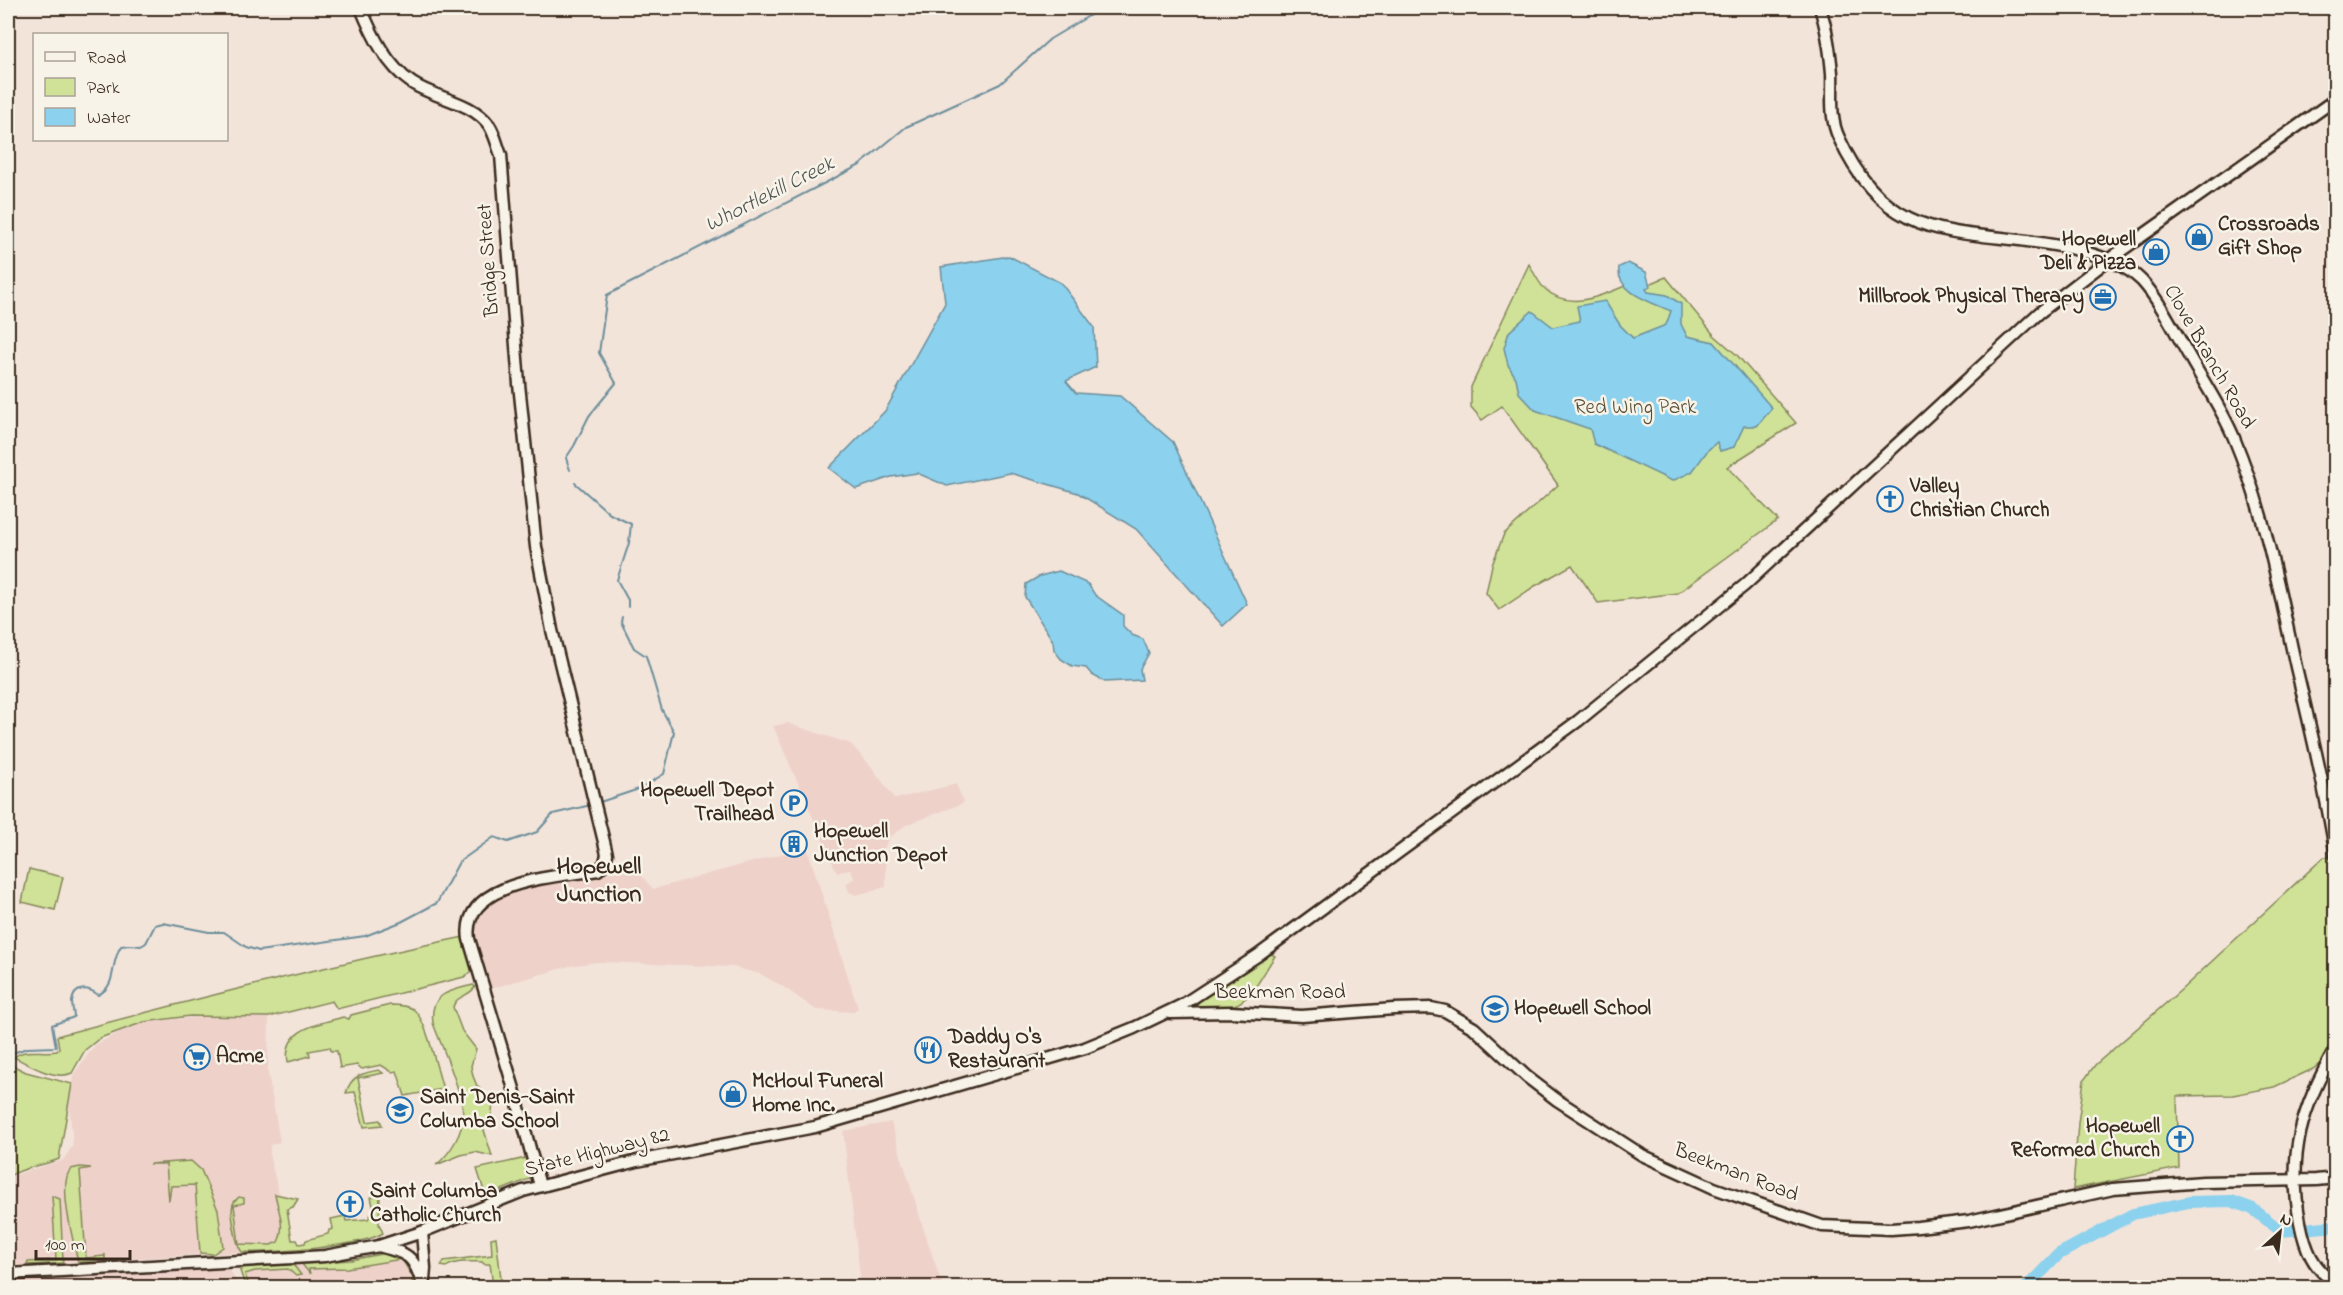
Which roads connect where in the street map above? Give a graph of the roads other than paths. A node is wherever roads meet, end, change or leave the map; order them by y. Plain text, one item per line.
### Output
1 (362, 8) edge
2 (1820, 8) edge
3 (2336, 99) edge
4 (2108, 260) junction
5 (2336, 856) edge
6 (1167, 1013) junction
7 (2336, 1048) edge
8 (2336, 1178) edge
9 (2294, 1181) junction
10 (540, 1186) junction
11 (422, 1232) junction
12 (379, 1246) junction
13 (8, 1274) edge
14 (2336, 1283) edge
15 (423, 1286) edge

1 - 10 main road, Bridge Street
2 - 4 main road, Clove Branch Road
3 - 4 main road
4 - 5 main road, Clove Branch Road
4 - 6 main road
6 - 9 main road, Beekman Road
6 - 10 main road, State Highway 82
7 - 9 main road
8 - 9 main road, Beekman Road
9 - 14 main road
10 - 11 main road, State Highway 82
11 - 12 main road, State Highway 82
11 - 15 main road
12 - 13 main road, State Highway 82
12 - 15 main road

